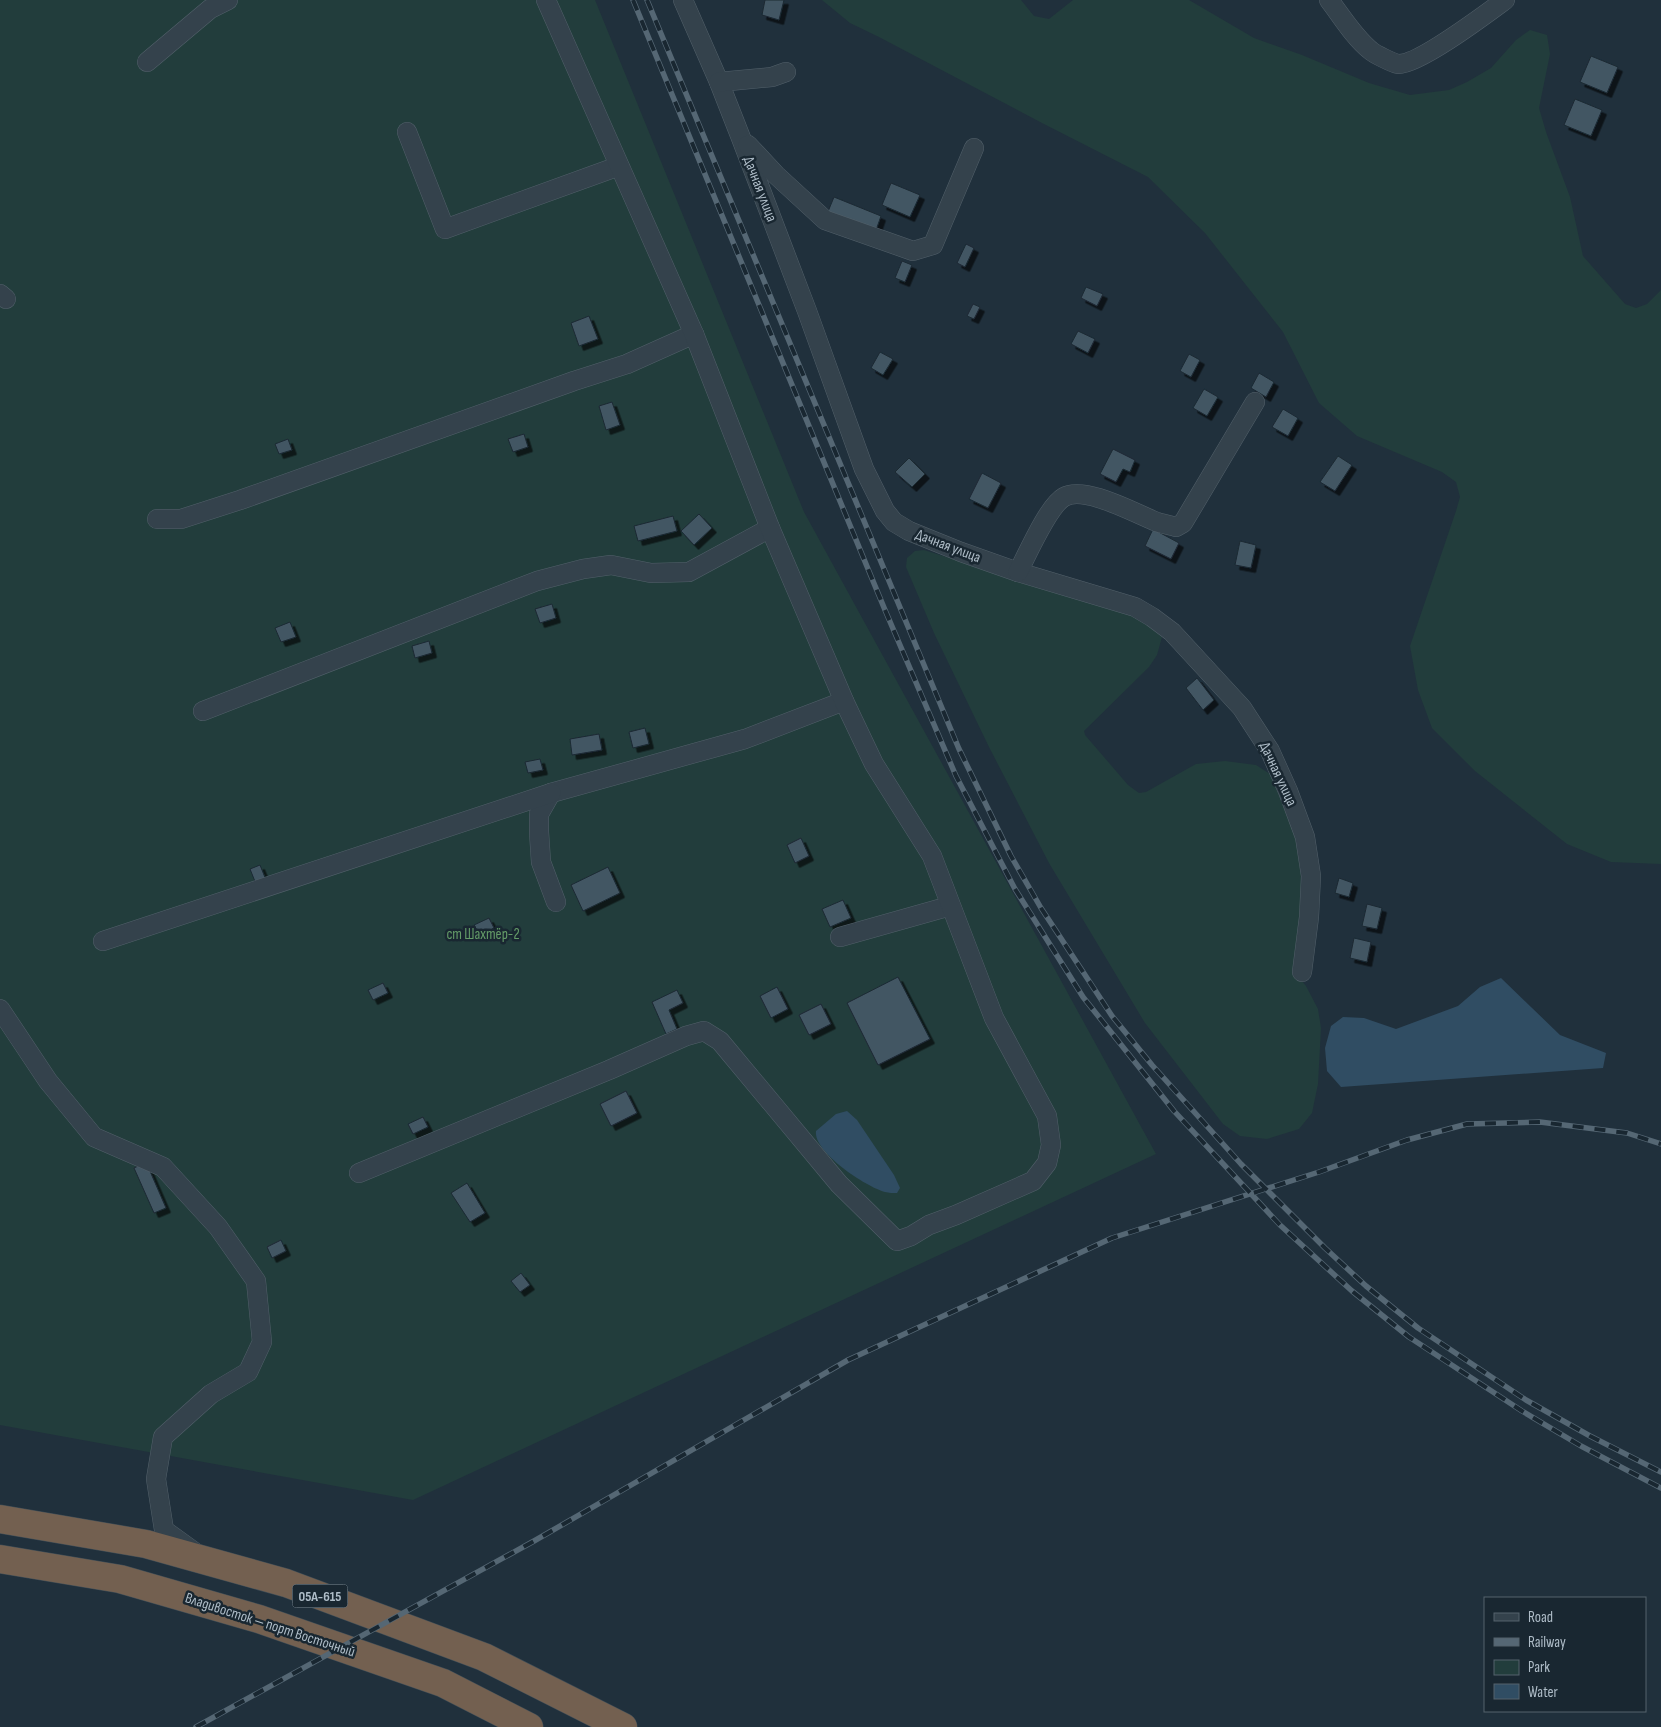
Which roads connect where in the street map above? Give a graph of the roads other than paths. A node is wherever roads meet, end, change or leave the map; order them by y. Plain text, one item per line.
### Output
1 (228, 0) edge
2 (546, 0) edge
3 (683, 0) edge
4 (1329, 0) edge
5 (1505, 0) edge
6 (147, 62) dead end
7 (786, 72) dead end
8 (719, 82) junction
9 (407, 132) dead end
10 (741, 138) junction
11 (974, 148) dead end
12 (619, 166) junction
13 (694, 334) junction
14 (1255, 402) dead end
15 (157, 519) dead end
16 (770, 528) junction
17 (1018, 572) junction
18 (844, 701) junction
19 (203, 711) dead end
20 (551, 793) junction
21 (556, 902) dead end
22 (950, 906) junction
23 (840, 937) dead end
24 (103, 941) dead end
25 (1302, 972) dead end
26 (0, 1008) edge
27 (359, 1173) dead end
28 (0, 1519) edge
29 (0, 1559) edge
30 (210, 1562) junction
31 (529, 1727) edge
32 (623, 1727) edge

1 - 6 street
2 - 12 street
3 - 8 street, Дачная улица
4 - 5 street
7 - 8 street
8 - 10 street, Дачная улица
9 - 12 street
10 - 11 street
10 - 17 street, Дачная улица
12 - 13 street
13 - 15 street
13 - 16 street
14 - 17 street
16 - 18 street
16 - 19 street
17 - 25 street, Дачная улица
18 - 20 street
18 - 22 street
20 - 21 street
20 - 24 street
22 - 23 street
22 - 27 street
26 - 30 street
28 - 30 highway, 05А-615
29 - 31 highway, Владивосток — порт Восточный / 05А-615
30 - 32 highway, 05А-615

